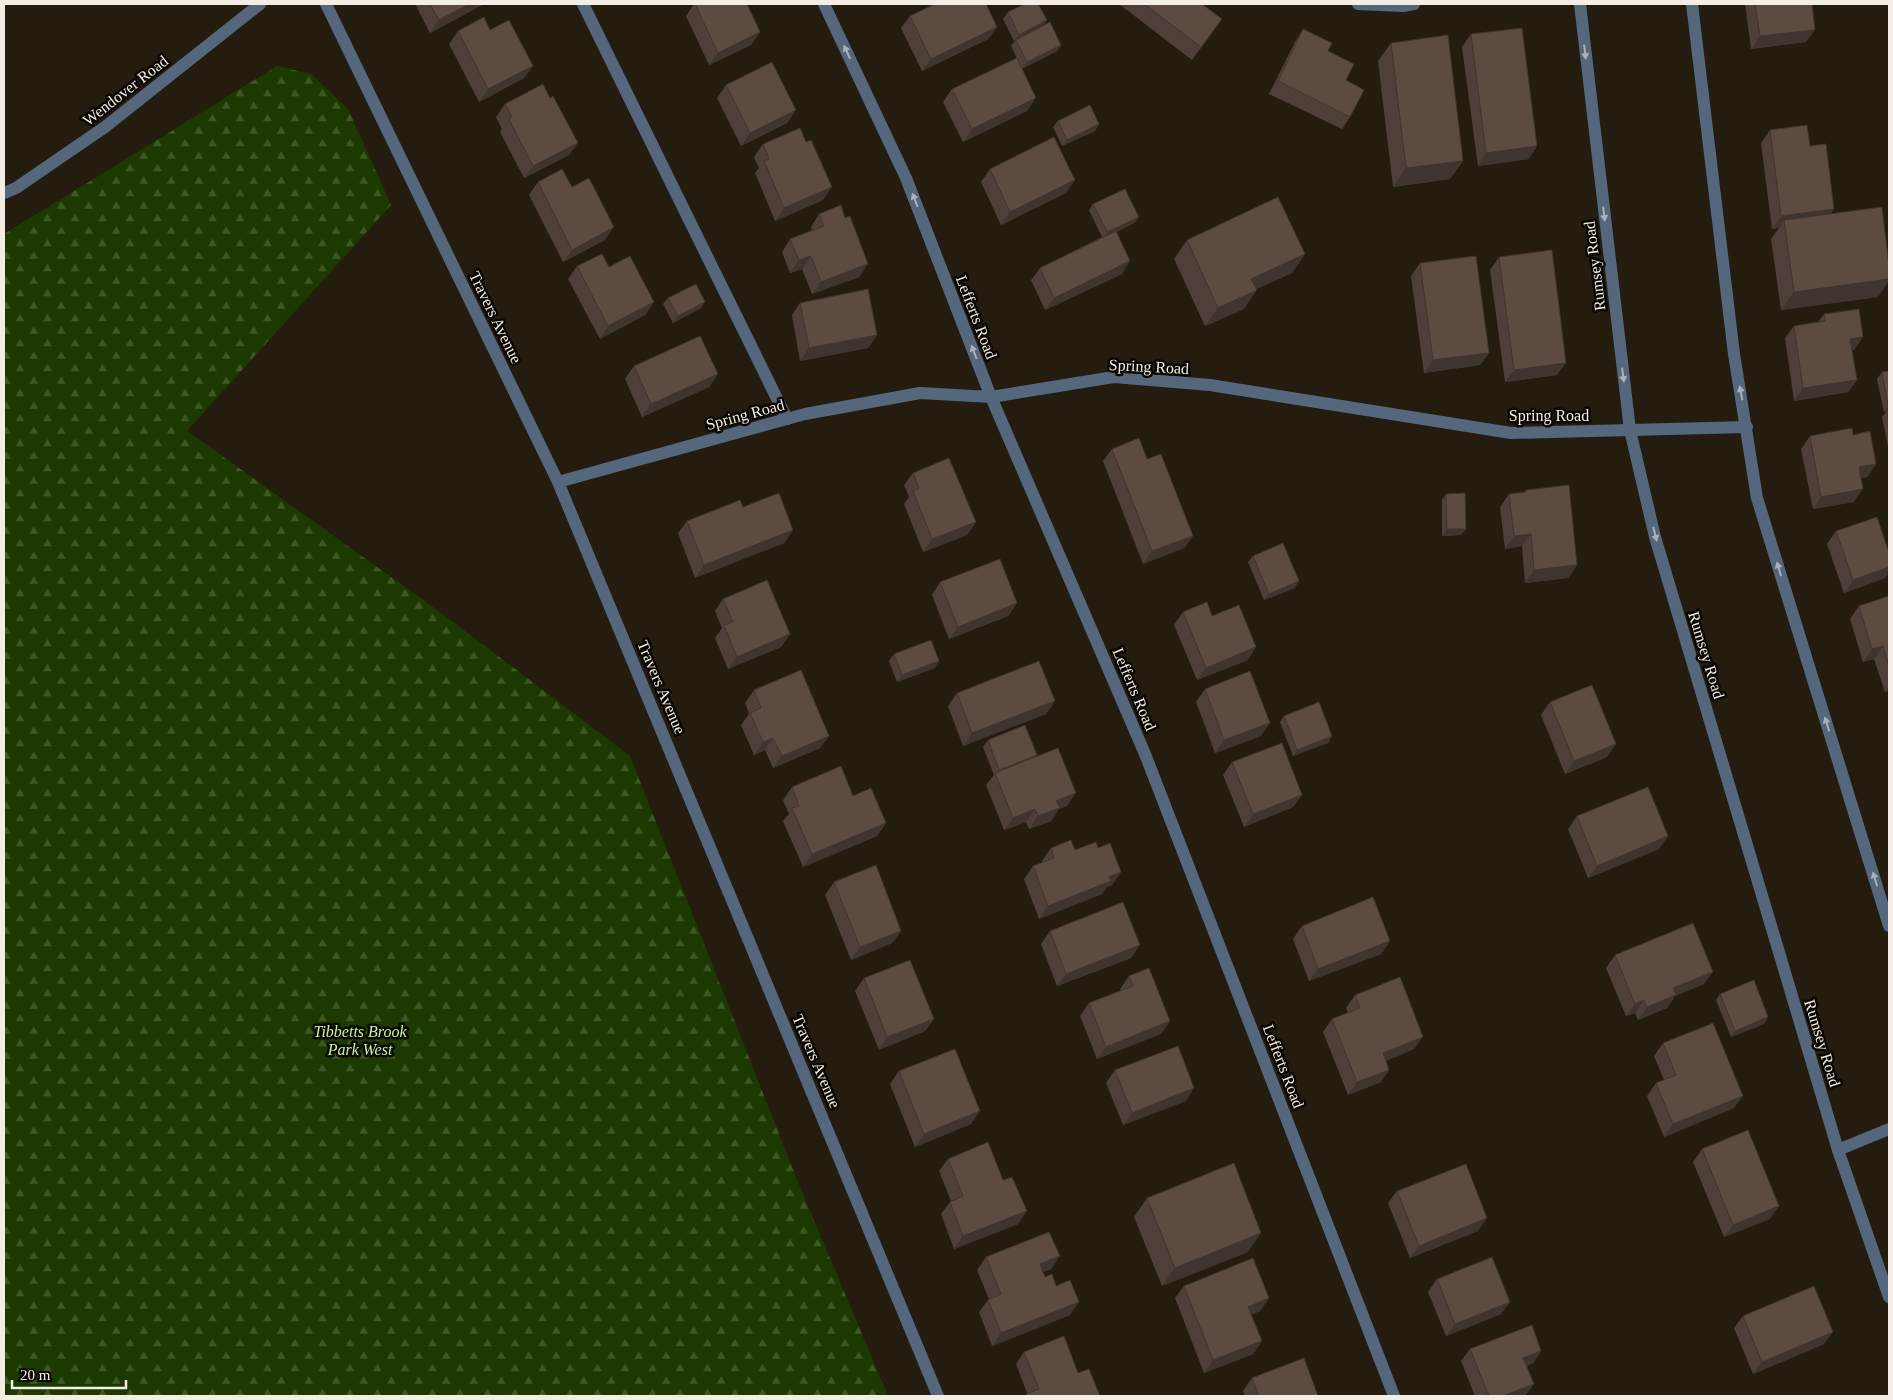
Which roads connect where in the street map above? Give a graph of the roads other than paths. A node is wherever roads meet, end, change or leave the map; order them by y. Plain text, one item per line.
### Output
1 (260, 4) edge
2 (326, 4) edge
3 (583, 4) edge
4 (824, 4) edge
5 (1358, 4) edge
6 (1414, 4) edge
7 (1580, 4) edge
8 (1692, 4) edge
9 (4, 193) edge
10 (991, 397) junction
11 (787, 419) junction
12 (1747, 427) junction
13 (1630, 430) junction
14 (558, 482) junction
15 (1889, 926) edge
16 (1889, 1129) edge
17 (1838, 1150) junction
18 (1889, 1296) edge
19 (938, 1396) edge
20 (1394, 1396) edge

1 - 9 street, Wendover Road
2 - 14 street, Travers Avenue
3 - 11 street
10 -> 4 street, Lefferts Road
5 - 6 street
7 -> 13 street, Rumsey Road
12 -> 8 street
10 - 11 street, Spring Road
10 - 13 street, Spring Road
10 - 20 street, Lefferts Road
11 - 14 street, Spring Road
12 - 13 street, Spring Road
15 -> 12 street
13 -> 17 street, Rumsey Road
14 - 19 street, Travers Avenue
16 - 17 street
17 - 18 street, Rumsey Road

